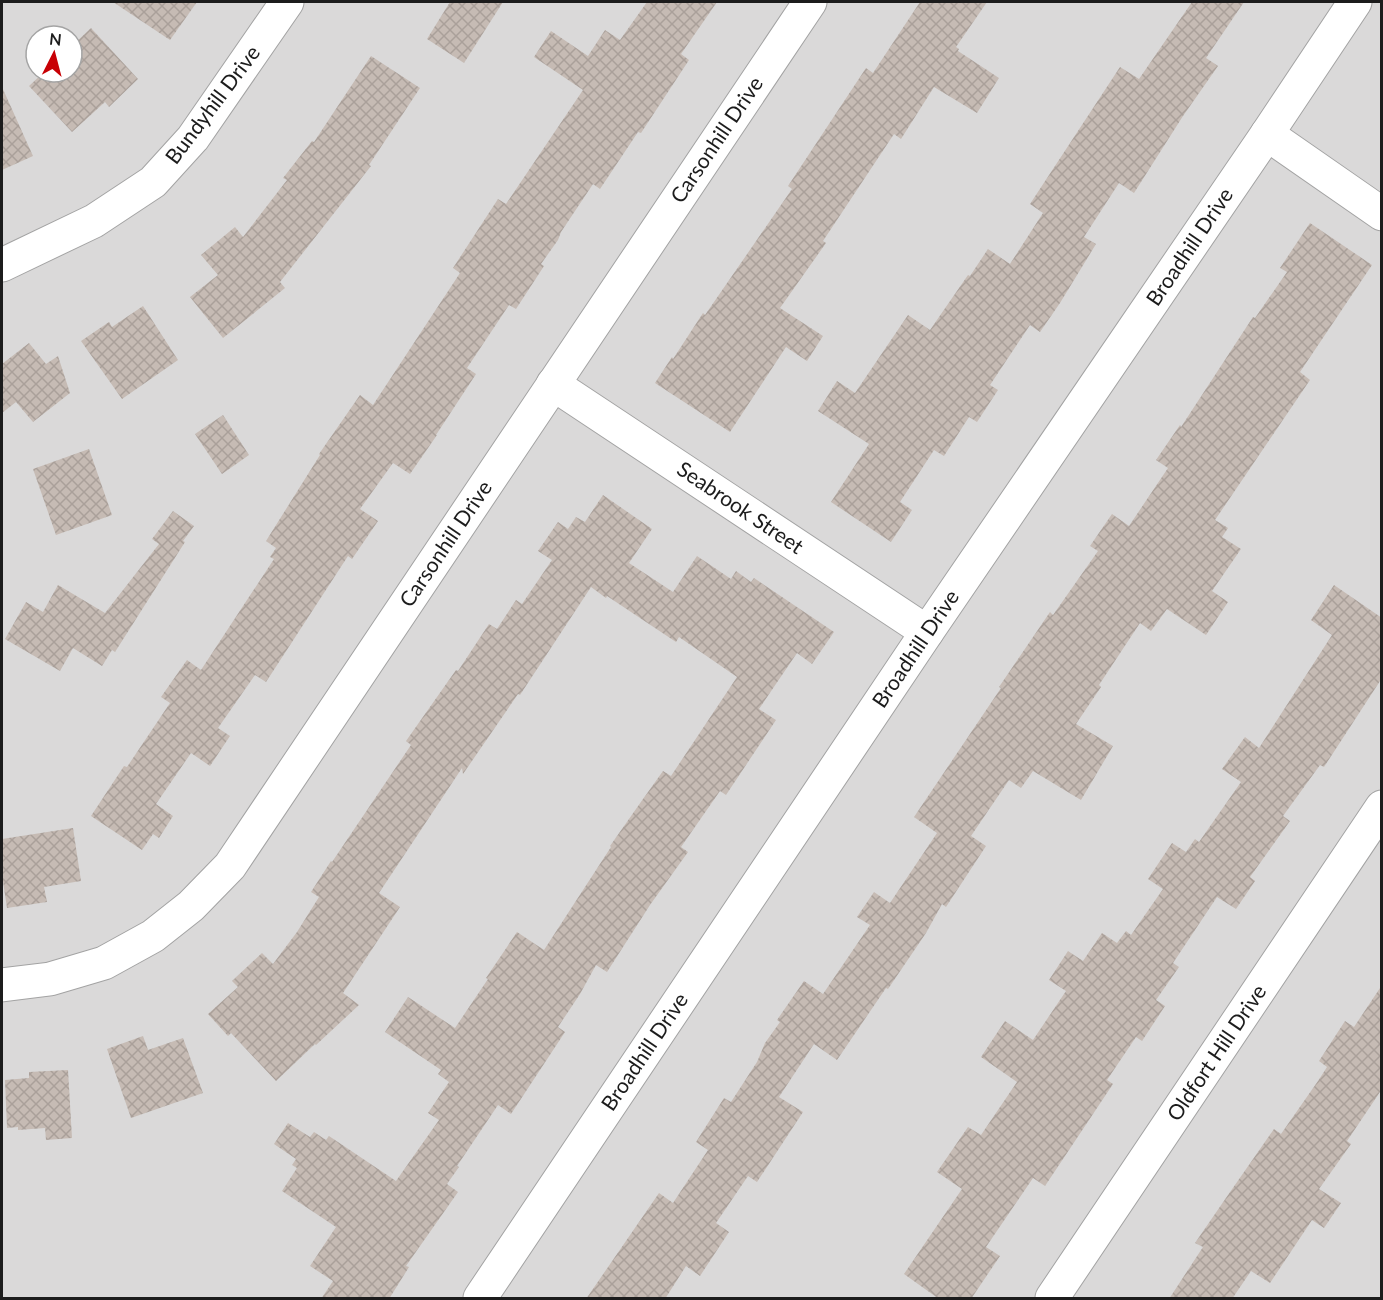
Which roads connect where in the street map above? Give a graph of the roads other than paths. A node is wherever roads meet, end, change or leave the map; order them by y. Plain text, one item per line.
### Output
1 (287, 2) edge
2 (810, 2) edge
3 (1355, 2) edge
4 (1267, 135) junction
5 (1382, 214) edge
6 (2, 266) edge
7 (553, 384) junction
8 (927, 632) junction
9 (1382, 807) edge
10 (2, 985) edge
11 (480, 1299) edge
12 (1052, 1299) edge

1 - 6 street, Bundyhill Drive
2 - 7 street, Carsonhill Drive
3 - 4 street, Broadhill Drive
4 - 5 street
4 - 8 street, Broadhill Drive
7 - 8 street, Seabrook Street
7 - 10 street, Carsonhill Drive
8 - 11 street, Broadhill Drive
9 - 12 street, Oldfort Hill Drive

